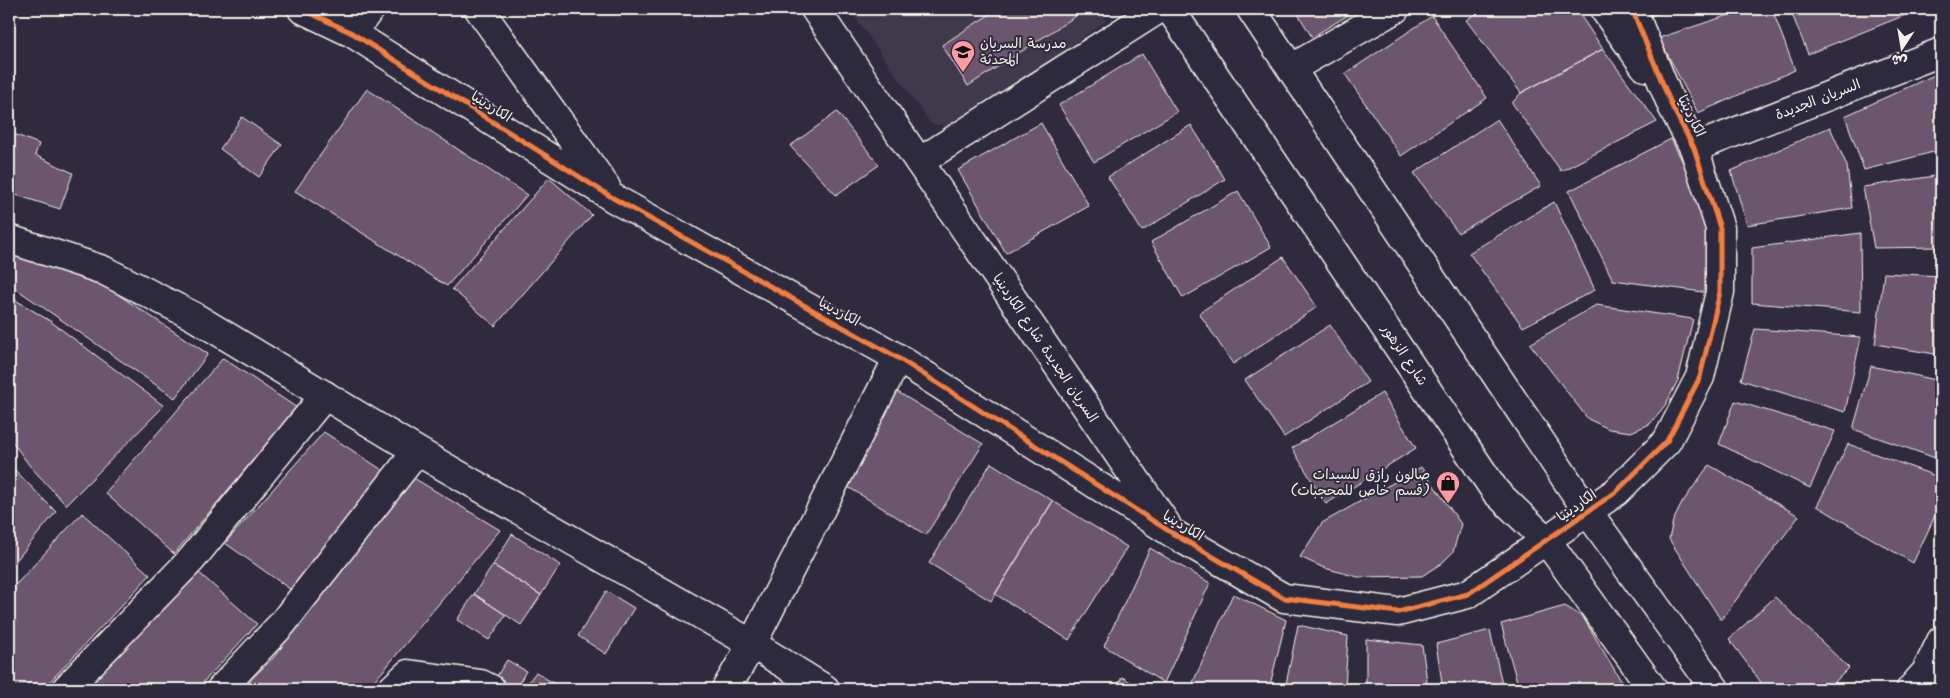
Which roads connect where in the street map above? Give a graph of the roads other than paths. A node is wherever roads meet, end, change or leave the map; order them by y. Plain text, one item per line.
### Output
1 (302, 9) edge
2 (370, 9) edge
3 (479, 9) edge
4 (815, 9) edge
5 (1159, 9) edge
6 (1170, 9) edge
7 (1250, 9) edge
8 (1395, 9) edge
9 (1604, 9) edge
10 (1632, 9) edge
11 (352, 33) junction
12 (1941, 52) edge
13 (1292, 68) junction
14 (1672, 106) junction
15 (1694, 148) junction
16 (919, 162) junction
17 (613, 198) junction
18 (9, 239) edge
19 (898, 358) junction
20 (325, 395) junction
21 (417, 451) junction
22 (1588, 512) junction
23 (1172, 533) junction
24 (1547, 541) junction
25 (1941, 641) edge
26 (752, 644) junction
27 (66, 689) edge
28 (221, 689) edge
29 (392, 689) edge
30 (491, 689) edge
31 (726, 689) edge
32 (825, 689) edge
33 (1653, 689) edge
34 (1715, 689) edge
35 (1911, 689) edge

1 - 11 street, الكاردينيا
2 - 11 street
3 - 17 street, الكاردينيا
4 - 16 street, السريان الجديدة شارع الكاردينيا
5 - 16 street
6 - 24 street, شارع الزهور
7 - 13 street
8 - 13 street
9 - 14 street
10 - 14 street, الكاردينيا
11 - 17 street, الكاردينيا
12 - 15 street, السريان الجديدة
13 - 22 street
14 - 15 street, الكاردينيا
15 - 22 street, الكاردينيا
16 - 23 street, السريان الجديدة شارع الكاردينيا
17 - 19 street, الكاردينيا
18 - 20 street
19 - 23 street, الكاردينيا
19 - 26 street
20 - 21 street
20 - 27 street
21 - 26 street
21 - 28 street
22 - 24 street, الكاردينيا
22 - 34 street
23 - 24 street, الكاردينيا
24 - 33 street, شارع الزهور
25 - 35 street
26 - 31 street
26 - 32 street
29 - 30 street

